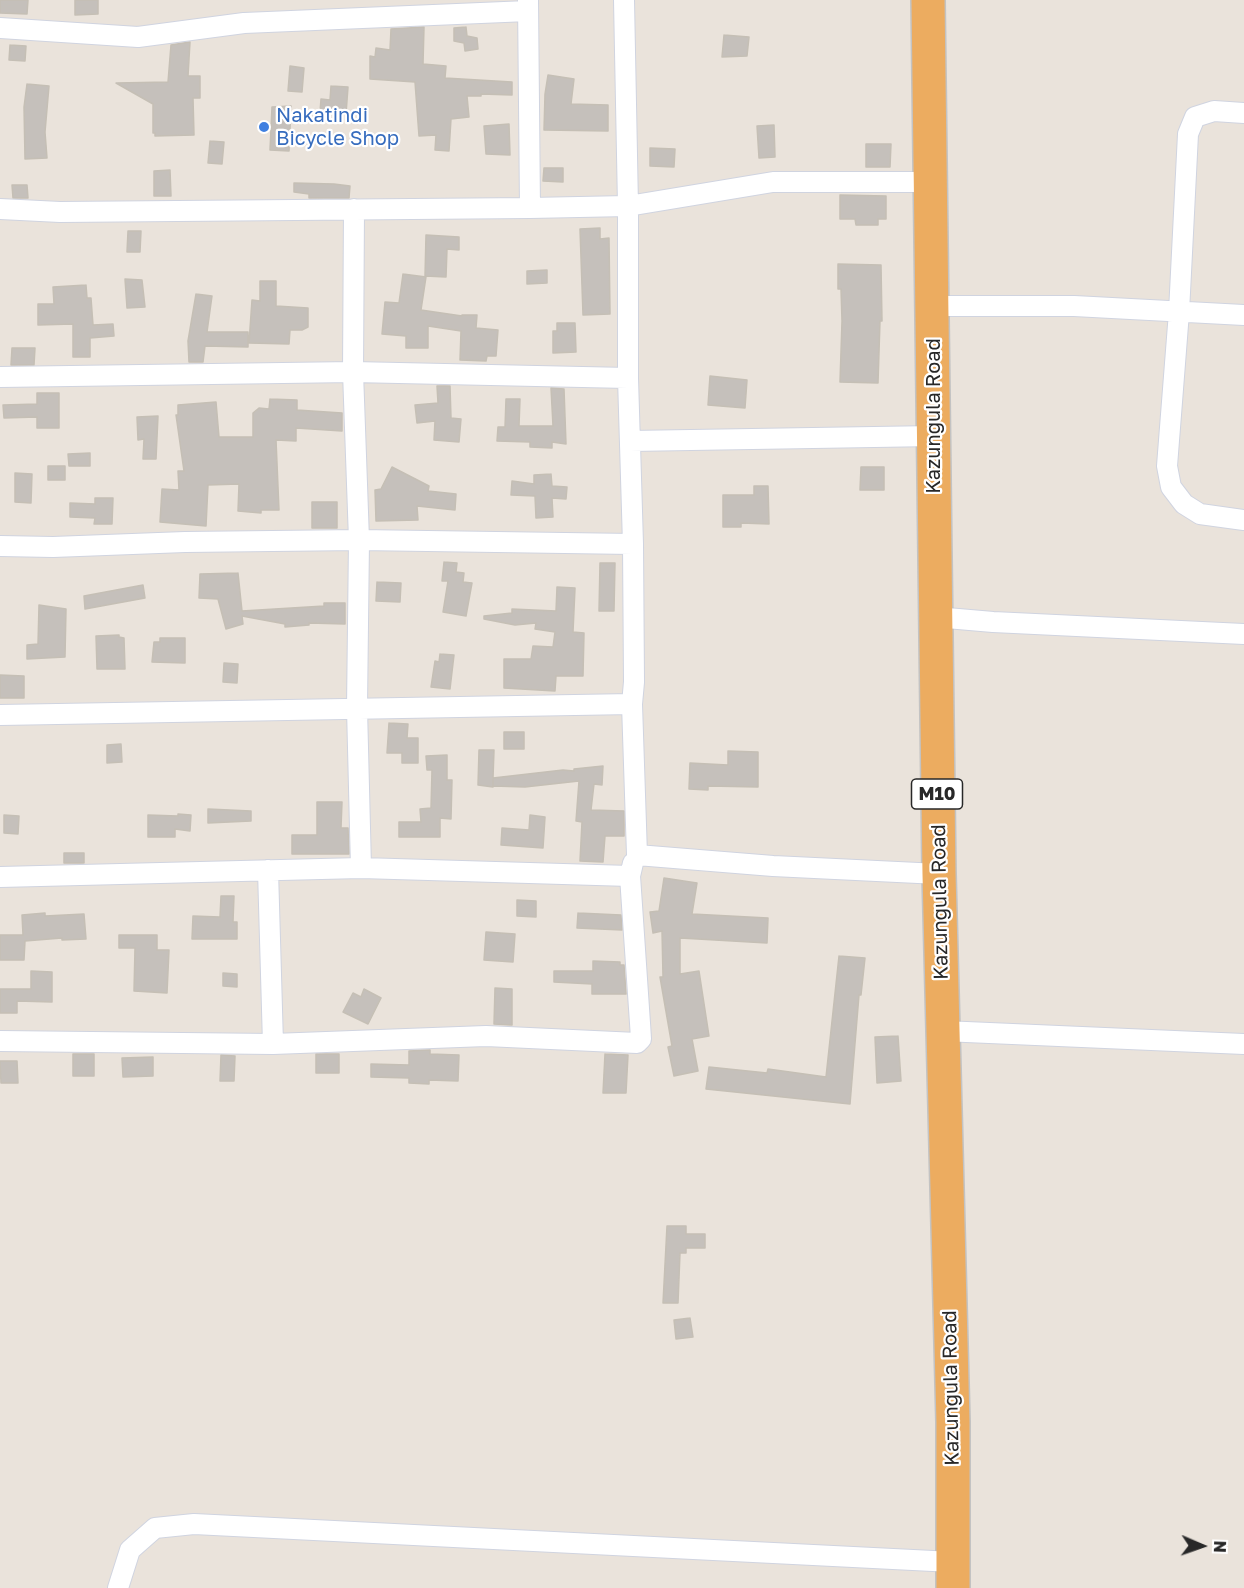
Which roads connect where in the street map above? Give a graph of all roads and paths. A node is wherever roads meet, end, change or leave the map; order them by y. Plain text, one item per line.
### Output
1 (624, 0) edge
2 (928, 0) edge
3 (528, 5) edge
4 (0, 28) edge
5 (1244, 113) edge
6 (931, 182) junction
7 (628, 206) junction
8 (530, 208) junction
9 (0, 209) edge
10 (354, 209) junction
11 (933, 306) junction
12 (1179, 312) junction
13 (1244, 315) edge
14 (353, 372) junction
15 (0, 377) edge
16 (628, 378) junction
17 (934, 436) junction
18 (630, 441) junction
19 (1244, 520) edge
20 (359, 540) junction
21 (633, 544) junction
22 (0, 546) edge
23 (935, 616) junction
24 (1244, 634) edge
25 (632, 704) junction
26 (357, 708) junction
27 (0, 715) edge
28 (638, 855) junction
29 (361, 868) junction
30 (268, 870) junction
31 (939, 874) junction
32 (630, 876) junction
33 (0, 877) edge
34 (943, 1031) junction
35 (0, 1041) edge
36 (273, 1044) junction
37 (1244, 1044) edge
38 (953, 1575) edge
39 (118, 1588) edge

1 - 7 street
2 - 6 highway, Kazungula Road / M10
3 - 4 street
3 - 8 street
5 - 12 street
6 - 7 street
6 - 11 highway, Kazungula Road / M10
7 - 8 street
7 - 16 street
8 - 10 street
9 - 10 street
10 - 14 street
11 - 12 street
11 - 17 highway, Kazungula Road / M10
12 - 13 street
12 - 19 street
14 - 15 street
14 - 16 street
14 - 20 street
16 - 18 street
17 - 18 street
17 - 23 highway, Kazungula Road / M10
18 - 21 street
20 - 21 street
20 - 22 street
20 - 26 street
21 - 25 street
23 - 24 street
23 - 31 highway, Kazungula Road / M10
25 - 26 street
25 - 28 street
26 - 27 street
26 - 29 street
28 - 31 street
28 - 32 street
29 - 30 street
29 - 32 street
30 - 33 street
30 - 36 street
31 - 34 highway, Kazungula Road / M10
32 - 36 street
34 - 37 street
34 - 38 highway, Kazungula Road / M10
35 - 36 street
38 - 39 street

